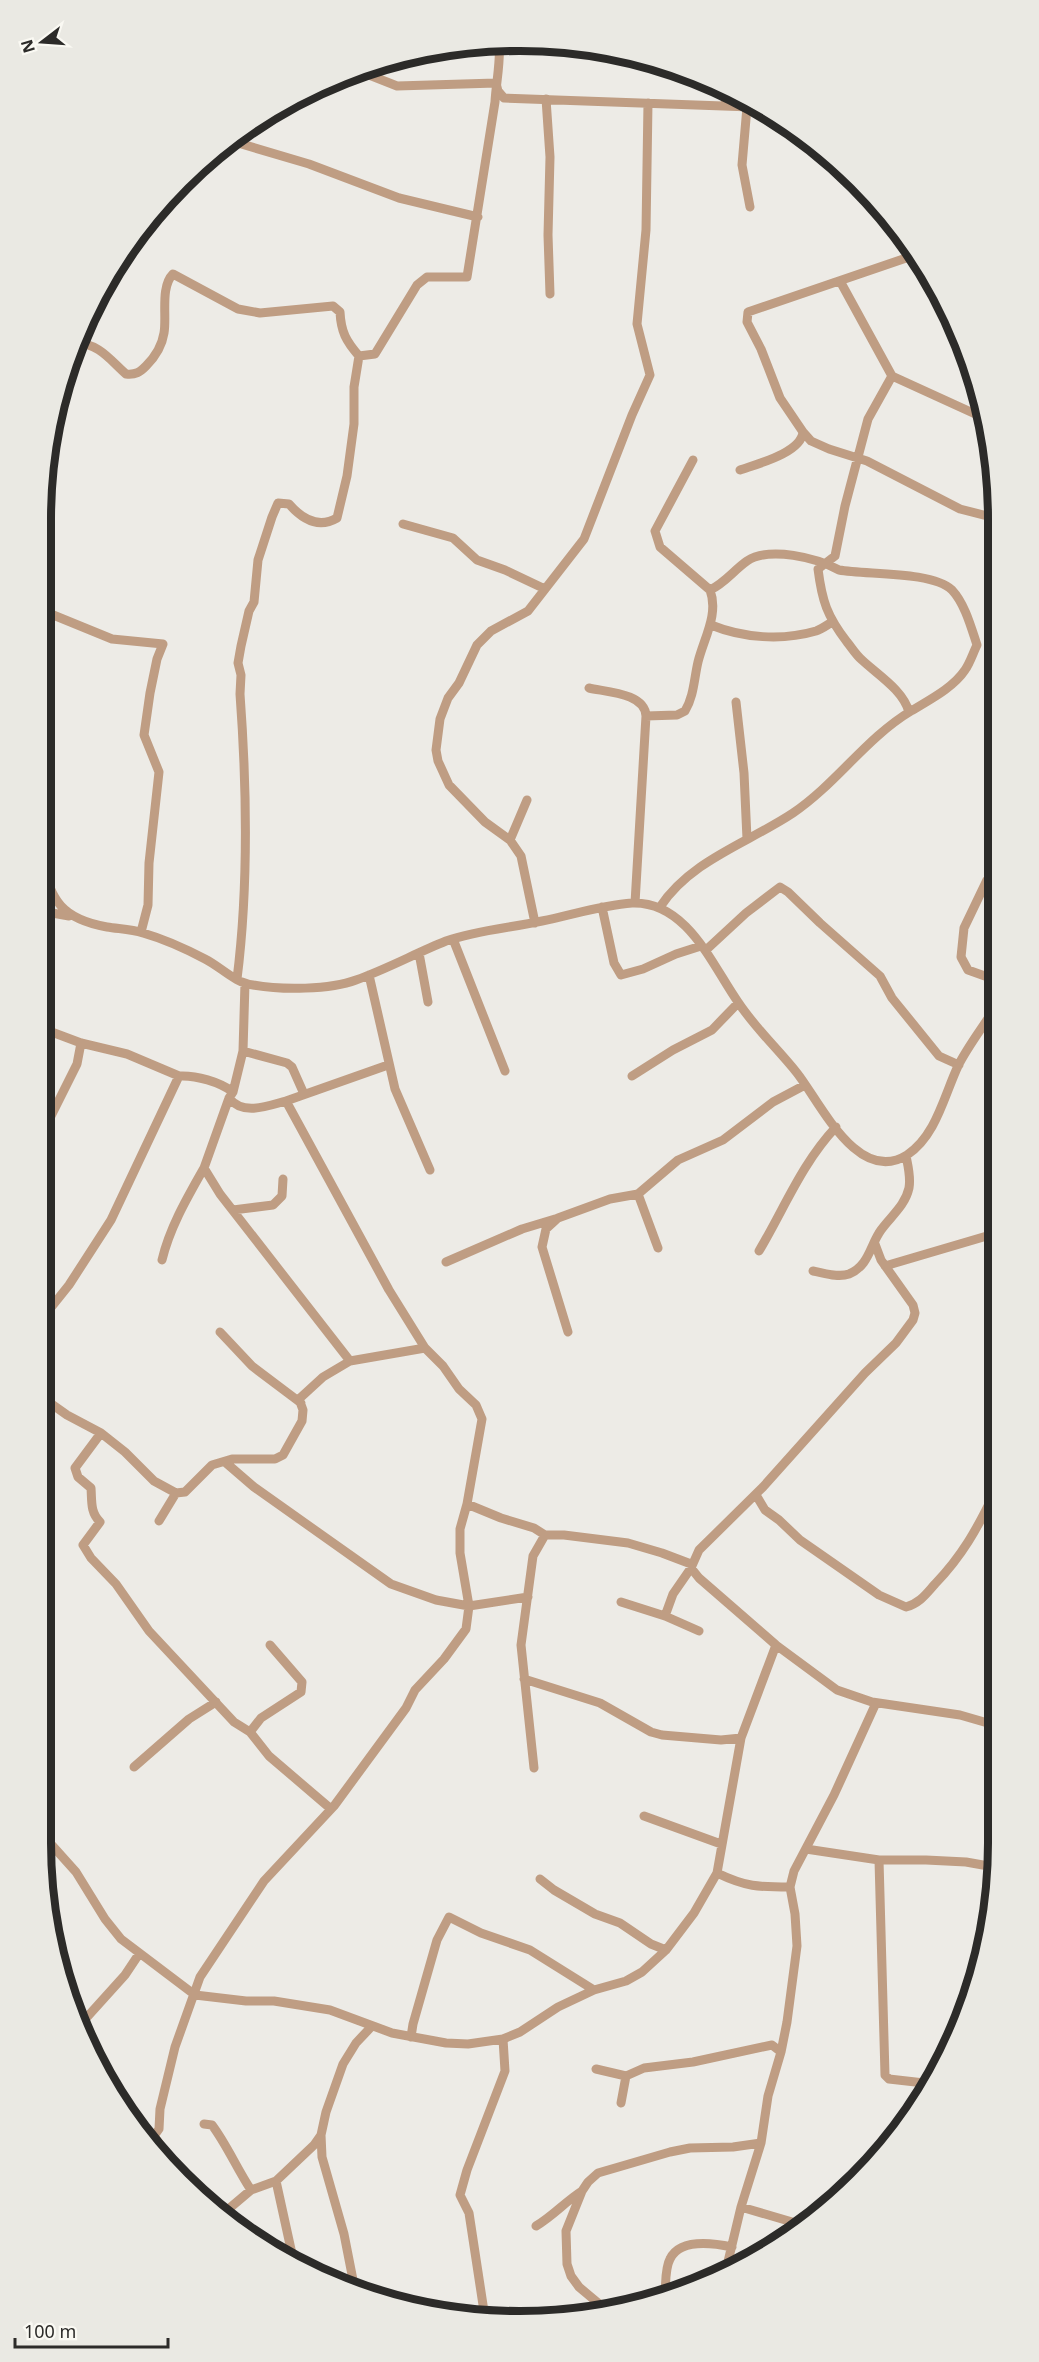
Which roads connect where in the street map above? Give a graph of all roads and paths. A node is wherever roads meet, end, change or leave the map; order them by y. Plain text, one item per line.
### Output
1 (500, 52) edge
2 (370, 76) edge
3 (496, 83) junction
4 (725, 98) edge
5 (546, 99) junction
6 (648, 103) junction
7 (728, 106) junction
8 (741, 107) edge
9 (749, 111) edge
10 (240, 144) edge
11 (750, 207) dead end
12 (478, 217) junction
13 (908, 257) edge
14 (840, 281) junction
15 (550, 294) dead end
16 (85, 344) edge
17 (359, 356) junction
18 (892, 376) junction
19 (976, 414) edge
20 (803, 432) junction
21 (859, 457) junction
22 (693, 460) dead end
23 (740, 470) dead end
24 (988, 516) edge
25 (403, 524) dead end
26 (826, 563) junction
27 (545, 589) junction
28 (710, 590) junction
29 (51, 614) edge
30 (832, 622) junction
31 (711, 625) junction
32 (589, 688) dead end
33 (736, 702) dead end
34 (909, 712) junction
35 (646, 716) junction
36 (527, 800) dead end
37 (747, 839) junction
38 (510, 840) junction
39 (988, 880) edge
40 (51, 890) edge
41 (635, 903) junction
42 (602, 907) junction
43 (660, 907) junction
44 (51, 912) edge
45 (69, 916) junction
46 (535, 922) junction
47 (141, 932) junction
48 (453, 939) junction
49 (704, 948) junction
50 (419, 953) junction
51 (369, 975) junction
52 (988, 977) edge
53 (241, 981) junction
54 (428, 1002) dead end
55 (738, 1004) junction
56 (988, 1019) edge
57 (51, 1032) edge
58 (81, 1043) junction
59 (243, 1051) junction
60 (388, 1065) junction
61 (959, 1065) junction
62 (504, 1071) dead end
63 (180, 1076) junction
64 (632, 1076) dead end
65 (805, 1085) junction
66 (304, 1094) junction
67 (231, 1095) junction
68 (286, 1101) junction
69 (51, 1115) edge
70 (836, 1127) junction
71 (906, 1155) junction
72 (204, 1168) junction
73 (430, 1170) dead end
74 (283, 1179) dead end
75 (638, 1194) junction
76 (233, 1210) junction
77 (558, 1218) junction
78 (988, 1236) edge
79 (875, 1244) junction
80 (658, 1248) dead end
81 (759, 1251) dead end
82 (162, 1260) dead end
83 (446, 1262) dead end
84 (885, 1266) junction
85 (813, 1271) dead end
86 (51, 1307) edge
87 (220, 1332) dead end
88 (568, 1332) dead end
89 (425, 1348) junction
90 (350, 1360) junction
91 (301, 1402) junction
92 (51, 1404) edge
93 (101, 1433) junction
94 (225, 1461) junction
95 (176, 1493) junction
96 (756, 1495) junction
97 (467, 1504) junction
98 (988, 1506) edge
99 (159, 1521) dead end
100 (545, 1535) junction
101 (692, 1564) junction
102 (528, 1597) junction
103 (621, 1602) dead end
104 (469, 1606) junction
105 (665, 1616) junction
106 (699, 1631) dead end
107 (270, 1645) dead end
108 (776, 1645) junction
109 (524, 1679) junction
110 (216, 1702) junction
111 (876, 1703) junction
112 (988, 1723) edge
113 (250, 1732) junction
114 (741, 1738) junction
115 (134, 1767) dead end
116 (534, 1768) dead end
117 (331, 1809) junction
118 (644, 1816) dead end
119 (721, 1844) junction
120 (51, 1845) edge
121 (806, 1849) junction
122 (879, 1860) junction
123 (987, 1866) edge
124 (717, 1873) junction
125 (540, 1879) dead end
126 (790, 1887) junction
127 (666, 1950) junction
128 (139, 1953) junction
129 (594, 1990) junction
130 (195, 1995) junction
131 (86, 2019) edge
132 (372, 2026) junction
133 (411, 2037) junction
134 (503, 2039) junction
135 (781, 2052) junction
136 (596, 2069) dead end
137 (626, 2076) junction
138 (921, 2083) edge
139 (621, 2103) dead end
140 (204, 2124) dead end
141 (154, 2135) edge
142 (321, 2135) junction
143 (761, 2143) junction
144 (276, 2181) junction
145 (251, 2190) junction
146 (582, 2191) junction
147 (741, 2207) junction
148 (228, 2209) edge
149 (793, 2222) edge
150 (536, 2226) dead end
151 (732, 2247) junction
152 (292, 2252) edge
153 (728, 2262) edge
154 (353, 2280) edge
155 (666, 2287) edge
156 (599, 2304) edge
157 (483, 2309) edge

1 - 3 street
2 - 3 street
3 - 5 street
3 - 12 street
4 - 7 street
5 - 6 street
5 - 15 street
6 - 7 street
6 - 27 street
7 - 8 street
9 - 11 street
10 - 12 street
12 - 17 street
13 - 14 street
14 - 18 street
14 - 20 street
16 - 17 street
17 - 53 street
18 - 19 street
18 - 21 street
20 - 21 street
20 - 23 street
21 - 24 street
21 - 26 street
22 - 28 street
25 - 27 street
26 - 28 street
26 - 30 street
26 - 34 street
27 - 38 street
28 - 31 street
29 - 47 street
30 - 31 street
30 - 34 street
31 - 35 street
32 - 35 street
33 - 37 street
34 - 37 street
35 - 41 street
36 - 38 street
37 - 43 street
38 - 46 street
39 - 52 street
40 - 45 street
41 - 42 street
41 - 43 street
42 - 46 street
42 - 49 street
43 - 49 street
44 - 45 street
45 - 47 street
46 - 48 street
47 - 53 street
48 - 50 street
48 - 62 street
49 - 55 street
49 - 61 street
50 - 51 street
50 - 54 street
51 - 53 street
51 - 60 street
53 - 59 street
55 - 64 street
55 - 65 street
56 - 61 street
57 - 58 street
58 - 63 street
58 - 69 street
59 - 66 street
59 - 67 street
60 - 66 street
60 - 73 street
61 - 71 street
63 - 67 street
63 - 86 street
65 - 70 street
65 - 75 street
66 - 68 street
67 - 68 street
67 - 72 street
68 - 89 street
70 - 71 street
70 - 81 street
71 - 79 street
72 - 76 street
72 - 82 street
74 - 76 street
75 - 77 street
75 - 80 street
76 - 90 street
77 - 83 street
77 - 88 street
78 - 84 street
79 - 84 street
79 - 85 street
84 - 96 street
87 - 91 street
89 - 90 street
89 - 97 street
90 - 91 street
91 - 94 street
92 - 93 street
93 - 95 street
93 - 110 street
94 - 95 street
94 - 104 street
95 - 99 street
96 - 98 street
96 - 101 street
97 - 100 street
97 - 104 street
100 - 101 street
100 - 102 street
101 - 105 street
101 - 108 street
102 - 104 street
102 - 109 street
103 - 105 street
104 - 117 street
105 - 106 street
107 - 113 street
108 - 111 street
108 - 114 street
109 - 114 street
109 - 116 street
110 - 113 street
110 - 115 street
111 - 112 street
111 - 121 street
113 - 117 street
114 - 119 street
117 - 130 street
118 - 119 street
119 - 124 street
120 - 128 street
121 - 122 street
121 - 126 street
122 - 123 street
122 - 138 street
124 - 126 street
124 - 127 street
125 - 127 street
126 - 135 street
127 - 129 street
128 - 130 street
128 - 131 street
129 - 133 street
129 - 134 street
130 - 132 street
130 - 141 street
132 - 133 street
132 - 142 street
133 - 134 street
134 - 157 street
135 - 137 street
135 - 143 street
136 - 137 street
137 - 139 street
140 - 145 street
142 - 144 street
142 - 154 street
143 - 146 street
143 - 147 street
144 - 145 street
144 - 152 street
145 - 148 street
146 - 150 street
146 - 156 street
147 - 149 street
147 - 151 street
151 - 153 street
151 - 155 street

